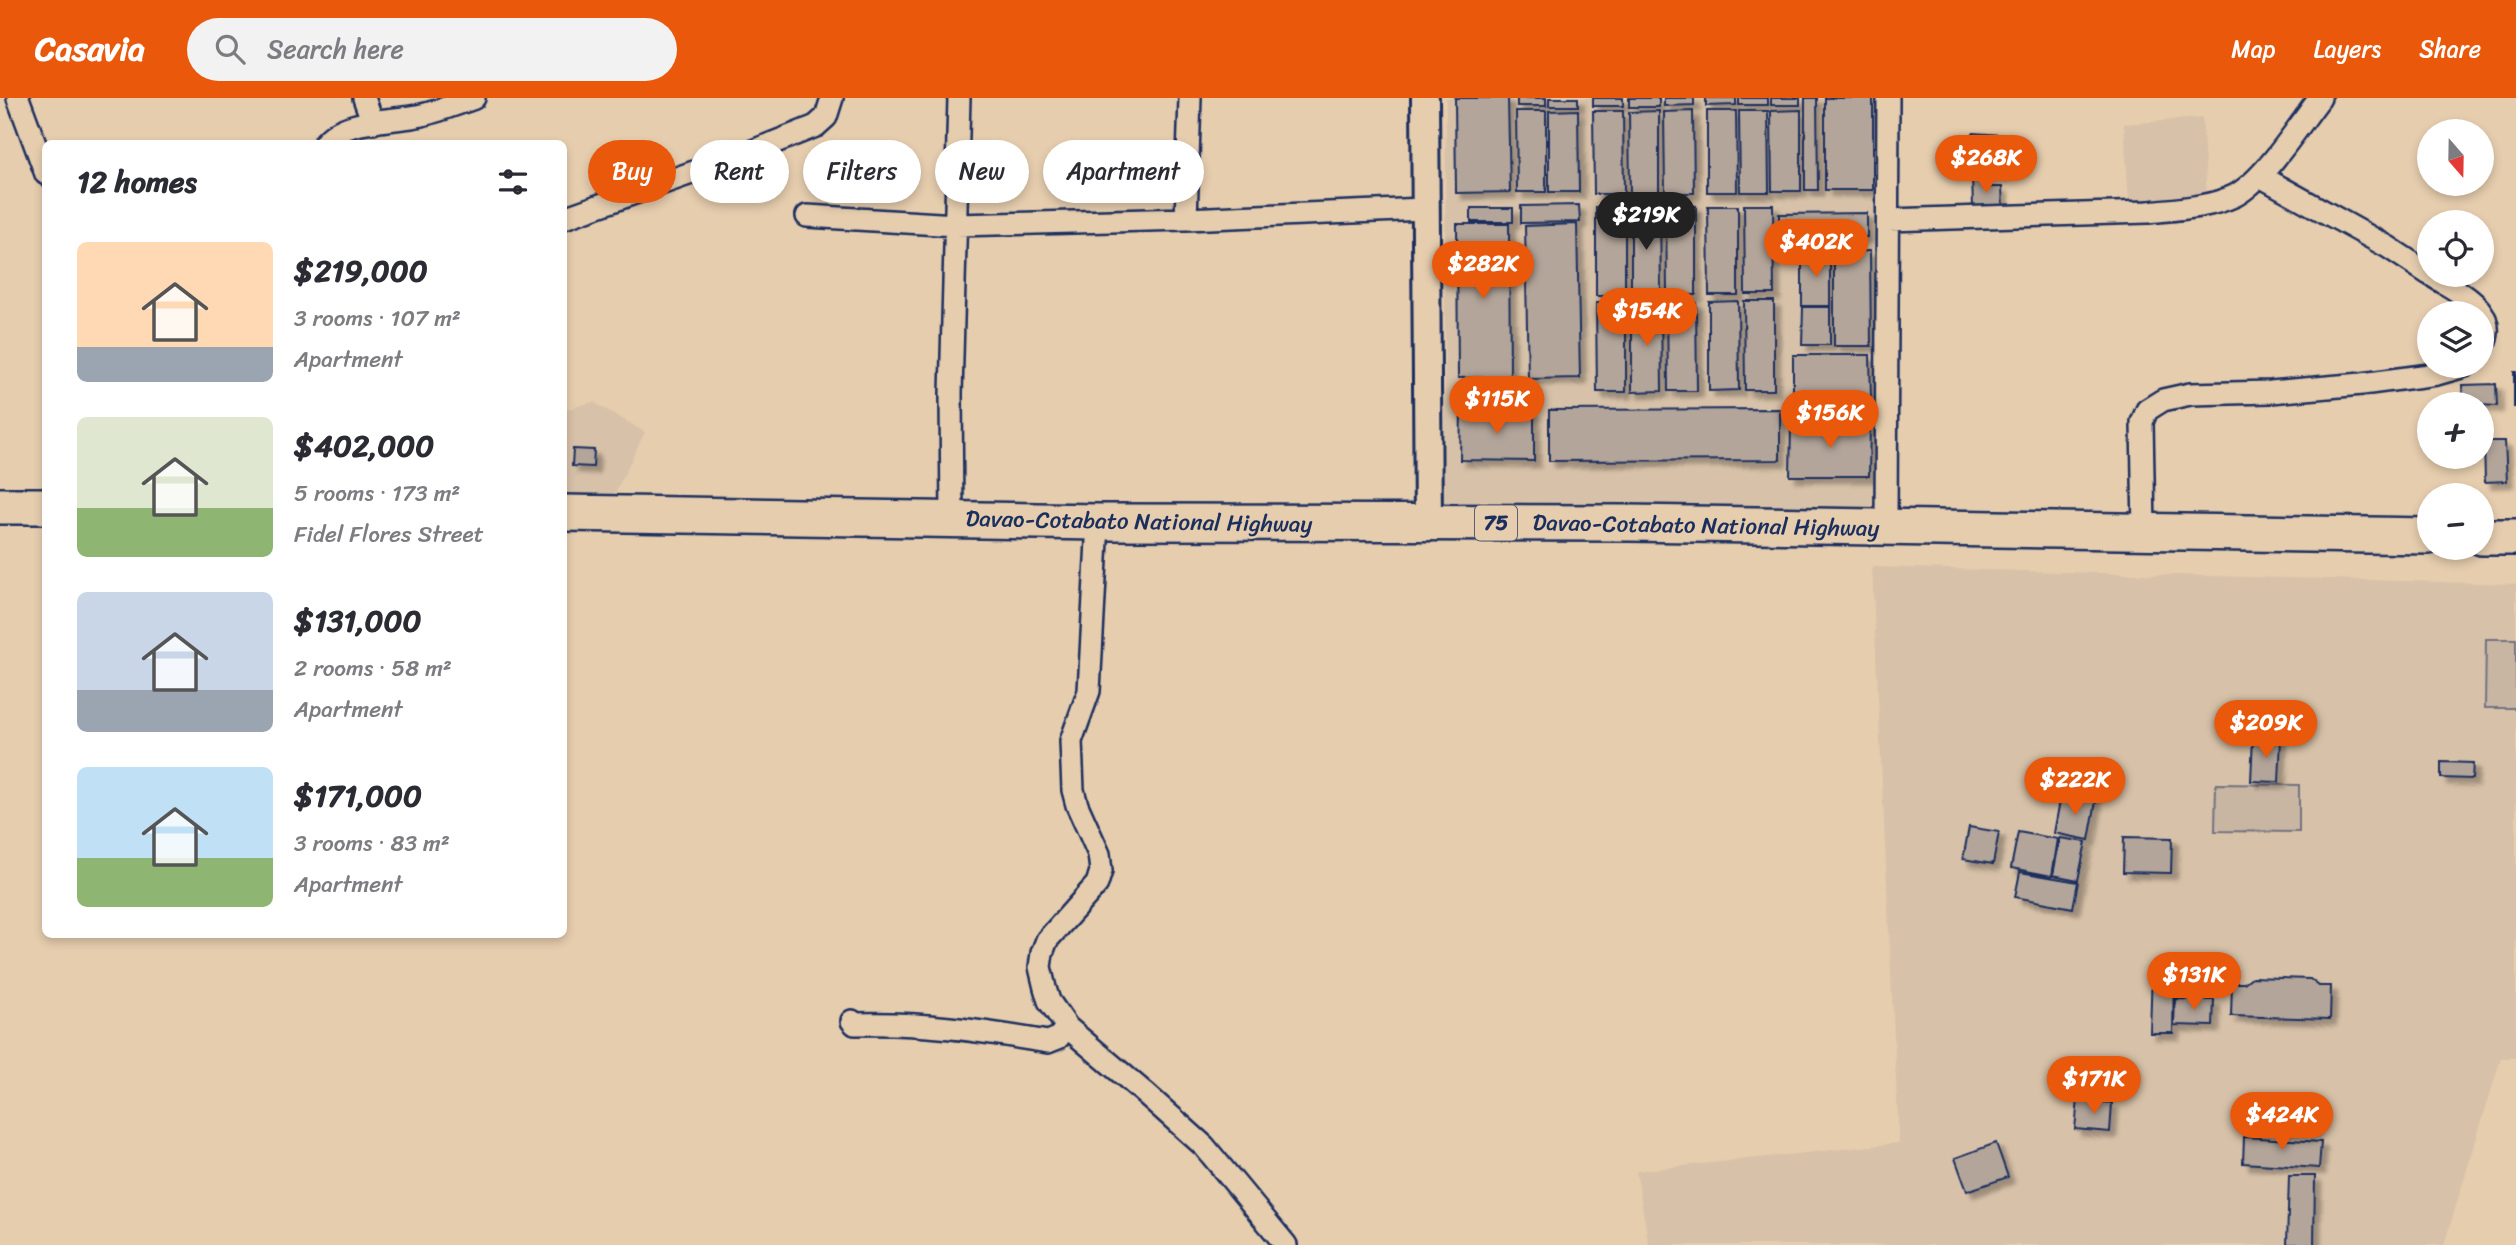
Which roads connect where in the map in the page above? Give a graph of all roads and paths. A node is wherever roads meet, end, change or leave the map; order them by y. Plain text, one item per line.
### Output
1 (18, 98) edge
2 (364, 98) edge
3 (474, 98) edge
4 (832, 98) edge
5 (959, 98) edge
6 (1190, 98) edge
7 (1425, 98) edge
8 (1888, 98) edge
9 (2320, 98) edge
10 (373, 123) junction
11 (327, 140) edge
12 (42, 163) edge
13 (2260, 176) junction
14 (1425, 209) junction
15 (807, 216) dead end
16 (567, 217) edge
17 (1186, 219) junction
18 (1888, 220) junction
19 (956, 225) junction
20 (2417, 266) edge
21 (2449, 287) edge
22 (2469, 301) edge
23 (2417, 377) edge
24 (0, 506) edge
25 (42, 506) edge
26 (567, 513) edge
27 (952, 519) junction
28 (1098, 522) junction
29 (1428, 523) junction
30 (1886, 527) junction
31 (2144, 531) junction
32 (2417, 536) edge
33 (2494, 537) edge
34 (2516, 537) edge
35 (852, 1021) dead end
36 (1067, 1027) junction
37 (1286, 1245) edge

1 - 12 street
2 - 10 street
3 - 10 street
4 - 16 street
5 - 19 street
6 - 17 street
7 - 14 street
8 - 18 street
9 - 13 street
10 - 11 street
13 - 18 street
13 - 20 street
14 - 17 street
14 - 29 street
15 - 19 street
17 - 19 street
18 - 30 street
19 - 27 street
21 - 22 street
23 - 31 street
24 - 25 highway
26 - 27 highway, Davao-Cotabato National Highway / 75
27 - 28 highway, Davao-Cotabato National Highway / 75
28 - 29 highway, Davao-Cotabato National Highway / 75
28 - 36 street
29 - 30 highway, Davao-Cotabato National Highway / 75
30 - 31 highway, Davao-Cotabato National Highway / 75
31 - 32 highway, Davao-Cotabato National Highway / 75
33 - 34 highway
35 - 36 street
36 - 37 street

